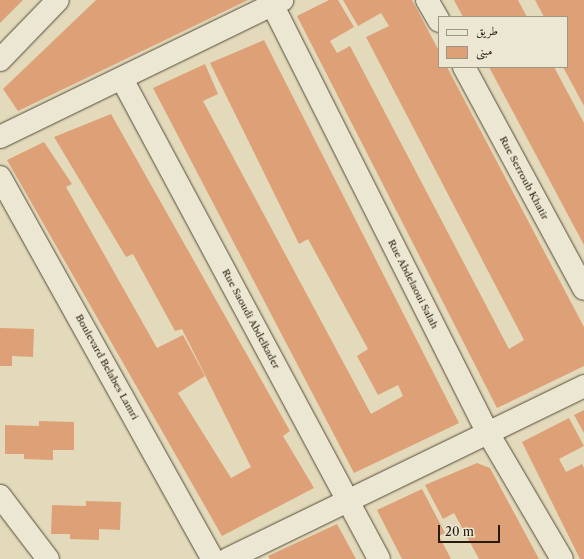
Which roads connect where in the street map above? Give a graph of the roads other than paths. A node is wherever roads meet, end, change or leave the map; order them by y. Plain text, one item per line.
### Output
1 (58, 0) edge
2 (427, 0) edge
3 (275, 2) edge
4 (438, 20) edge
5 (0, 60) edge
6 (465, 68) edge
7 (122, 79) junction
8 (0, 137) edge
9 (0, 177) edge
10 (584, 289) edge
11 (584, 386) edge
12 (488, 433) junction
13 (0, 496) edge
14 (348, 501) junction
15 (48, 559) edge
16 (213, 559) edge
17 (228, 559) edge
18 (379, 559) edge
19 (562, 559) edge

1 - 5 street
2 - 4 street
3 - 7 street
3 - 12 street, Rue Abdelaoui Salah
6 - 10 street, Rue Serroub Khatir
7 - 8 street
7 - 14 street, Rue Saoudi Abdelkader
9 - 16 street, Boulevard Belabes Lamri
11 - 12 street
12 - 14 street
12 - 19 street, Rue Abdelaoui Salah
13 - 15 street
14 - 17 street
14 - 18 street, Rue Saoudi Abdelkader

